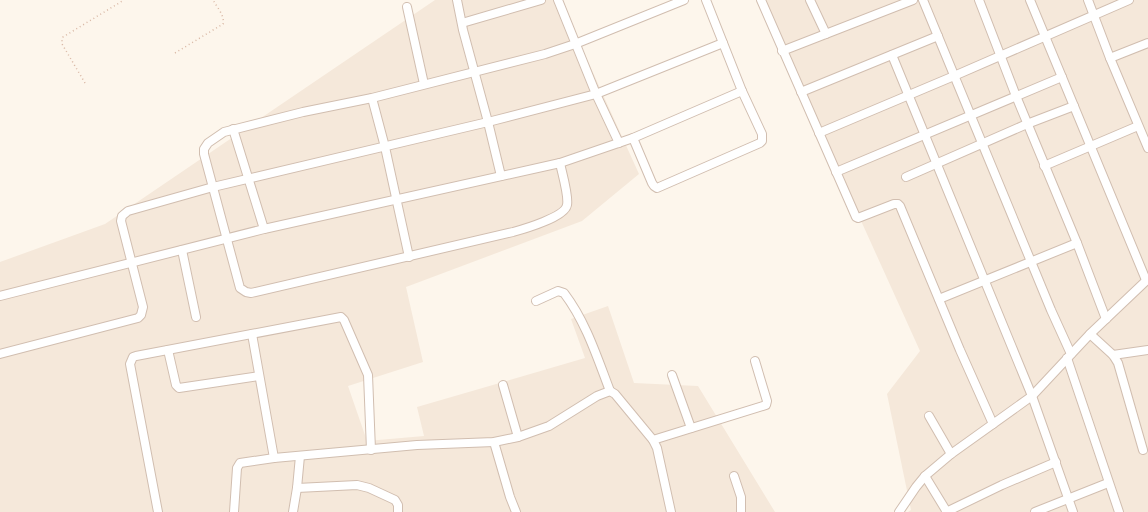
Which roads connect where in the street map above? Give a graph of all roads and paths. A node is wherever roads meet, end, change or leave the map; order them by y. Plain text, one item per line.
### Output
1 (124, 0) edge
2 (213, 0) edge
3 (457, 0) edge
4 (541, 0) edge
5 (558, 0) edge
6 (684, 0) edge
7 (706, 0) edge
8 (761, 0) edge
9 (810, 0) edge
10 (913, 0) edge
11 (923, 0) edge
12 (979, 0) edge
13 (1030, 0) edge
14 (1088, 0) edge
15 (1129, 0) edge
16 (407, 7) dead end
17 (1094, 15) junction
18 (462, 23) junction
19 (826, 34) junction
20 (938, 36) junction
21 (1045, 36) junction
22 (723, 43) junction
23 (1148, 43) edge
24 (575, 44) junction
25 (782, 51) junction
26 (175, 53) dead end
27 (892, 55) junction
28 (1001, 55) junction
29 (1110, 58) junction
30 (475, 72) junction
31 (954, 76) junction
32 (1062, 77) junction
33 (84, 83) dead end
34 (424, 84) junction
35 (742, 91) junction
36 (800, 92) junction
37 (596, 94) junction
38 (908, 95) junction
39 (1016, 96) junction
40 (372, 98) junction
41 (1074, 106) junction
42 (971, 115) junction
43 (488, 122) junction
44 (1027, 124) junction
45 (1138, 126) junction
46 (233, 129) junction
47 (819, 133) junction
48 (925, 135) junction
49 (634, 138) junction
50 (619, 143) junction
51 (982, 143) junction
52 (1091, 146) junction
53 (385, 147) junction
54 (1148, 148) edge
55 (560, 163) junction
56 (936, 164) junction
57 (1044, 166) junction
58 (836, 172) junction
59 (501, 176) junction
60 (906, 177) dead end
61 (249, 179) junction
62 (213, 187) junction
63 (396, 200) junction
64 (264, 229) junction
65 (226, 239) junction
66 (1077, 243) junction
67 (182, 250) junction
68 (409, 257) junction
69 (131, 262) junction
70 (1031, 262) junction
71 (1147, 280) edge
72 (984, 281) junction
73 (0, 296) edge
74 (939, 299) junction
75 (536, 302) dead end
76 (196, 317) dead end
77 (1106, 319) junction
78 (252, 334) junction
79 (1090, 334) junction
80 (168, 350) junction
81 (1148, 350) edge
82 (0, 354) edge
83 (1113, 355) junction
84 (1069, 356) junction
85 (755, 361) dead end
86 (672, 375) dead end
87 (259, 376) junction
88 (503, 385) dead end
89 (610, 391) junction
90 (1032, 396) junction
91 (929, 416) dead end
92 (993, 424) junction
93 (691, 428) junction
94 (518, 437) junction
95 (653, 440) junction
96 (494, 442) junction
97 (371, 450) junction
98 (1142, 450) dead end
99 (951, 454) junction
100 (300, 456) junction
101 (274, 458) junction
102 (1056, 462) junction
103 (734, 476) dead end
104 (925, 476) junction
105 (1108, 483) junction
106 (297, 488) junction
107 (1068, 498) junction
108 (158, 512) edge
109 (234, 512) edge
110 (293, 512) edge
111 (398, 512) edge
112 (516, 512) edge
113 (671, 512) edge
114 (741, 512) edge
115 (899, 512) edge
116 (946, 512) edge
117 (1035, 512) edge
118 (1073, 512) edge
119 (1119, 512) edge

1 - 33 path
2 - 26 path
3 - 18 street
4 - 18 street
5 - 24 street
6 - 24 street
7 - 22 street
8 - 25 street
9 - 19 street
10 - 19 street
11 - 20 street
12 - 28 street
13 - 21 street
14 - 17 street
15 - 17 street
16 - 34 street
17 - 21 street
17 - 29 street
18 - 30 street
19 - 25 street
20 - 27 street
20 - 31 street
21 - 28 street
21 - 32 street
22 - 35 street
22 - 37 street
23 - 29 street
24 - 30 street
24 - 37 street
25 - 36 street
27 - 36 street
27 - 38 street
28 - 31 street
28 - 39 street
29 - 45 street
30 - 34 street
30 - 43 street
31 - 38 street
31 - 42 street
32 - 39 street
32 - 41 street
34 - 40 street
35 - 49 street
35 - 49 street
36 - 47 street
37 - 43 street
37 - 50 street
38 - 47 street
38 - 48 street
39 - 42 street
39 - 44 street
40 - 46 street
40 - 53 street
41 - 44 street
41 - 52 street
42 - 48 street
42 - 51 street
43 - 53 street
43 - 59 street
44 - 51 street
44 - 57 street
45 - 52 street
45 - 54 street
46 - 61 street
46 - 62 street
47 - 58 street
48 - 56 street
48 - 58 street
49 - 50 street
50 - 55 street
51 - 56 street
51 - 70 street
52 - 57 street
52 - 71 street
53 - 61 street
53 - 63 street
55 - 59 street
55 - 68 street
56 - 60 street
56 - 72 street
57 - 66 street
58 - 74 street
59 - 63 street
61 - 62 street
61 - 64 street
62 - 65 street
62 - 69 street
63 - 64 street
63 - 68 street
64 - 65 street
65 - 67 street
65 - 68 street
66 - 70 street
66 - 77 street
67 - 69 street
67 - 76 street
69 - 73 street
69 - 82 street
70 - 72 street
70 - 84 street
71 - 77 street
72 - 74 street
72 - 90 street
74 - 92 street
75 - 89 street
77 - 79 street
78 - 80 street
78 - 87 street
78 - 97 street
79 - 83 street
79 - 84 street
80 - 87 street
80 - 108 street
81 - 83 street
83 - 98 street
84 - 90 street
84 - 105 street
85 - 93 street
86 - 93 street
87 - 101 street
88 - 94 street
89 - 94 street
89 - 95 street
90 - 92 street
90 - 102 street
91 - 99 street
92 - 99 street
93 - 95 street
94 - 96 street
95 - 113 street
96 - 97 street
96 - 112 street
97 - 100 street
99 - 104 street
100 - 101 street
100 - 106 street
101 - 109 street
102 - 107 street
102 - 116 street
103 - 114 street
104 - 115 street
104 - 116 street
105 - 107 street
105 - 119 street
106 - 110 street
106 - 111 street
107 - 117 street
107 - 118 street

